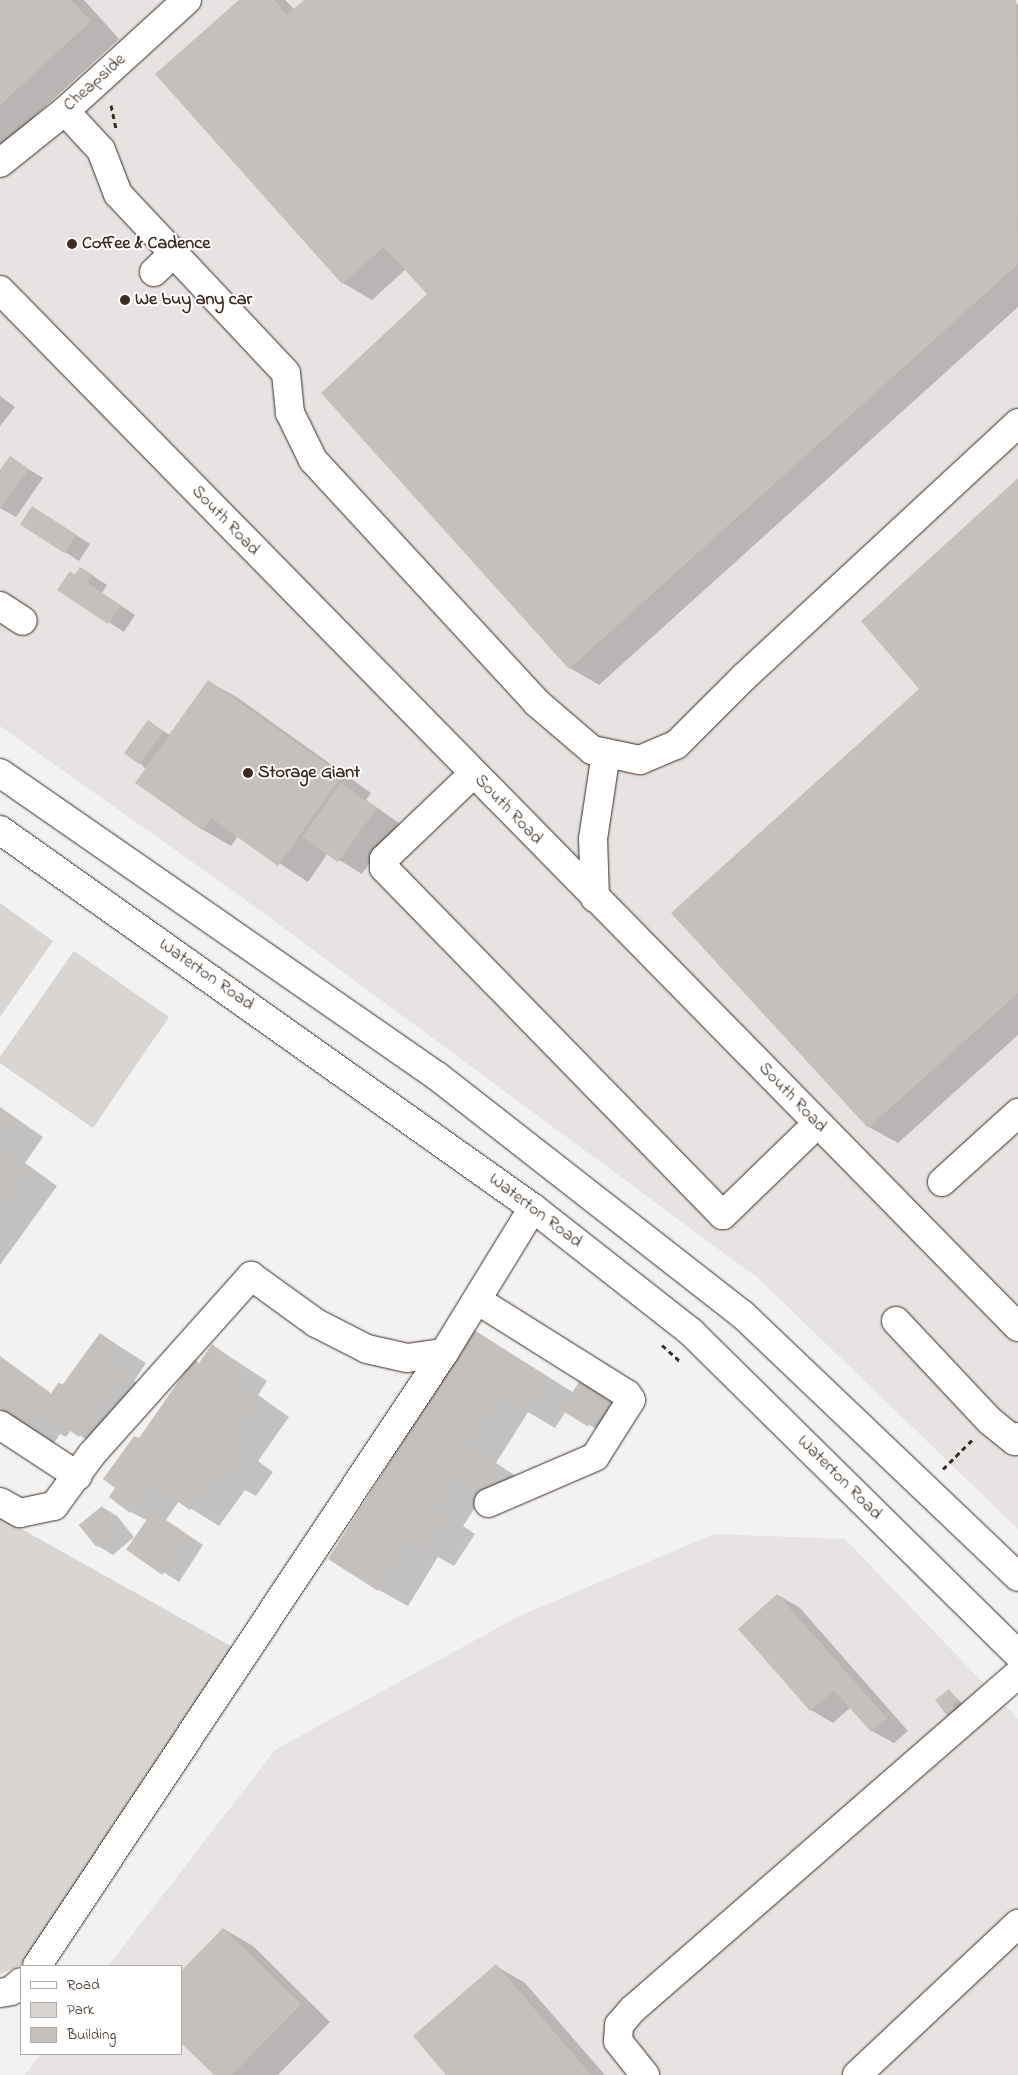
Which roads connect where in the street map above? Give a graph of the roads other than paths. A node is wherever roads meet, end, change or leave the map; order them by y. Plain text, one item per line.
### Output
1 (187, 0) edge
2 (65, 111) junction
3 (0, 163) edge
4 (174, 253) junction
5 (154, 272) dead end
6 (0, 290) edge
7 (1018, 423) edge
8 (0, 606) edge
9 (23, 622) dead end
10 (606, 753) junction
11 (0, 773) edge
12 (473, 774) junction
13 (0, 830) edge
14 (595, 898) junction
15 (1018, 1113) edge
16 (817, 1124) junction
17 (942, 1182) dead end
18 (533, 1208) junction
19 (477, 1300) junction
20 (896, 1321) dead end
21 (1018, 1327) edge
22 (444, 1353) junction
23 (0, 1425) edge
24 (1018, 1437) edge
25 (78, 1476) junction
26 (0, 1502) edge
27 (488, 1503) dead end
28 (1018, 1577) edge
29 (1018, 1655) edge
30 (1018, 1674) edge
31 (1018, 1924) edge
32 (38, 1965) edge
33 (20, 1983) edge
34 (0, 1993) edge
35 (645, 2075) edge
36 (857, 2075) edge

1 - 2 main road, Cheapside
2 - 3 main road, Cheapside
2 - 4 main road
4 - 5 main road
4 - 10 main road
6 - 12 main road, South Road
7 - 10 main road
8 - 9 main road
10 - 14 main road
11 - 28 main road
12 - 14 main road, South Road
12 - 16 main road
13 - 18 main road, Waterton Road
14 - 16 main road, South Road
15 - 17 main road
16 - 21 main road, South Road
18 - 19 main road
18 - 29 main road, Waterton Road
19 - 22 main road
19 - 27 main road
20 - 24 main road
22 - 25 main road
22 - 32 main road
23 - 25 main road
25 - 26 main road
30 - 35 main road
31 - 36 main road
33 - 34 main road

